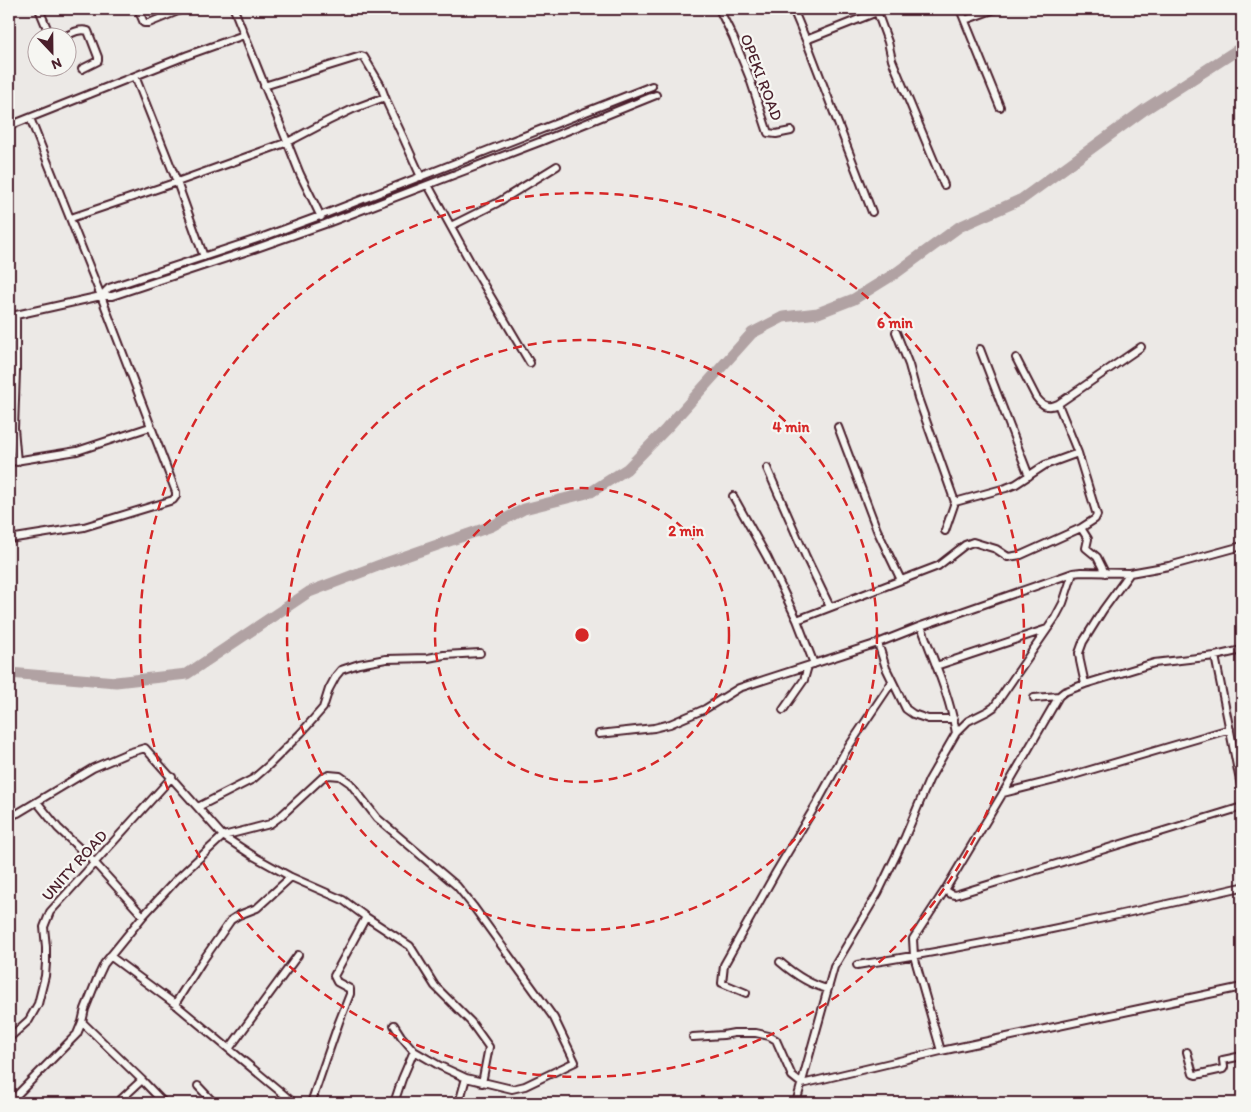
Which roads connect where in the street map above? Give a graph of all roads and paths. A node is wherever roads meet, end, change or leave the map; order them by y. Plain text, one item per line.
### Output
1 (39, 9) edge
2 (138, 9) edge
3 (182, 9) edge
4 (234, 9) edge
5 (720, 9) edge
6 (793, 9) edge
7 (960, 9) edge
8 (995, 9) edge
9 (876, 10) edge
10 (965, 20) junction
11 (47, 28) edge
12 (78, 31) edge
13 (244, 35) junction
14 (806, 40) junction
15 (82, 69) dead end
16 (135, 76) junction
17 (264, 86) junction
18 (652, 86) dead end
19 (656, 95) dead end
20 (385, 97) junction
21 (1000, 107) dead end
22 (30, 118) junction
23 (9, 126) edge
24 (791, 131) dead end
25 (288, 142) junction
26 (557, 166) dead end
27 (421, 177) junction
28 (177, 182) junction
29 (428, 185) junction
30 (944, 185) dead end
31 (872, 212) dead end
32 (320, 216) junction
33 (71, 218) junction
34 (325, 224) junction
35 (451, 226) junction
36 (204, 256) junction
37 (101, 296) junction
38 (12, 315) edge
39 (896, 332) dead end
40 (1141, 347) dead end
41 (980, 349) dead end
42 (1016, 358) dead end
43 (530, 363) dead end
44 (1058, 404) junction
45 (838, 426) dead end
46 (150, 427) junction
47 (1078, 453) junction
48 (9, 462) edge
49 (17, 462) junction
50 (767, 468) dead end
51 (1029, 476) junction
52 (733, 496) dead end
53 (955, 502) junction
54 (1081, 528) junction
55 (945, 531) dead end
56 (9, 538) edge
57 (1242, 546) edge
58 (1105, 573) junction
59 (1130, 573) junction
60 (1073, 574) junction
61 (901, 580) junction
62 (830, 607) junction
63 (797, 620) junction
64 (921, 626) junction
65 (1047, 629) junction
66 (878, 643) junction
67 (1242, 650) edge
68 (480, 653) dead end
69 (1214, 656) junction
70 (811, 665) junction
71 (936, 666) junction
72 (892, 682) junction
73 (1085, 684) junction
74 (1059, 696) junction
75 (1034, 698) dead end
76 (783, 710) dead end
77 (954, 719) junction
78 (1230, 730) junction
79 (956, 733) junction
80 (599, 734) dead end
81 (172, 777) junction
82 (1242, 791) edge
83 (1003, 793) junction
84 (37, 802) junction
85 (198, 807) junction
86 (1242, 807) edge
87 (9, 816) edge
88 (223, 836) junction
89 (94, 862) junction
90 (291, 877) junction
91 (1242, 887) edge
92 (945, 890) junction
93 (143, 916) junction
94 (366, 917) junction
95 (298, 955) dead end
96 (110, 956) junction
97 (914, 956) junction
98 (780, 962) dead end
99 (857, 965) dead end
100 (1242, 987) edge
101 (828, 989) junction
102 (746, 993) dead end
103 (175, 1004) junction
104 (82, 1022) junction
105 (394, 1025) dead end
106 (694, 1037) dead end
107 (9, 1038) edge
108 (229, 1049) junction
109 (941, 1051) junction
110 (414, 1052) junction
111 (1186, 1052) dead end
112 (1242, 1056) edge
113 (466, 1078) junction
114 (142, 1080) junction
115 (482, 1083) junction
116 (802, 1084) junction
117 (198, 1086) dead end
118 (9, 1103) edge
119 (117, 1103) edge
120 (164, 1103) edge
121 (214, 1103) edge
122 (294, 1103) edge
123 (311, 1103) edge
124 (394, 1103) edge
125 (459, 1103) edge
126 (796, 1103) edge

1 - 11 street
2 - 3 street
4 - 13 street
5 - 24 street, OPEKI ROAD
6 - 14 street
7 - 10 street
8 - 10 street
9 - 14 street
9 - 30 street
10 - 21 street
12 - 15 street
13 - 16 street
13 - 17 street
14 - 31 street
16 - 22 street
16 - 28 street
17 - 20 street
17 - 25 street
18 - 27 street
19 - 29 street
20 - 25 street
20 - 27 street
22 - 23 street
22 - 33 street
25 - 28 street
25 - 32 street
26 - 35 street
27 - 32 street
28 - 33 street
28 - 36 street
29 - 34 street
29 - 35 street
32 - 34 street
32 - 36 street
33 - 37 street
34 - 37 street
35 - 43 street
36 - 37 street
37 - 38 street
37 - 46 street
38 - 49 street
39 - 53 street
40 - 44 street
41 - 51 street
42 - 44 street
44 - 47 street
45 - 61 street
46 - 49 street
46 - 56 street
47 - 51 street
47 - 54 street
48 - 49 street
50 - 62 street
51 - 53 street
52 - 63 street
53 - 55 street
54 - 58 street
54 - 61 street
57 - 59 street
58 - 59 street
58 - 60 street
59 - 73 street
60 - 64 street
60 - 65 street
61 - 62 street
62 - 63 street
63 - 70 street
64 - 66 street
64 - 71 street
65 - 71 street
65 - 79 street
66 - 70 street
66 - 72 street
67 - 69 street
68 - 85 street
69 - 73 street
69 - 78 street
70 - 76 street
70 - 80 street
71 - 77 street
72 - 77 street
72 - 102 street
73 - 74 street
74 - 75 street
74 - 83 street
77 - 79 street
78 - 82 street
78 - 83 street
79 - 101 street
81 - 84 street
81 - 85 street
81 - 89 street, UNITY ROAD
83 - 92 street
84 - 87 street
84 - 89 street
85 - 88 street
86 - 92 street
88 - 90 street
88 - 93 street
88 - 115 street
89 - 93 street
89 - 107 street, UNITY ROAD
90 - 94 street
90 - 103 street
91 - 97 street
92 - 97 street
93 - 96 street
94 - 115 street
94 - 123 street
95 - 108 street
96 - 103 street
96 - 104 street
97 - 99 street
97 - 109 street
98 - 101 street
100 - 109 street
101 - 116 street
103 - 108 street
104 - 114 street
104 - 118 street
105 - 110 street
106 - 116 street
108 - 122 street
109 - 116 street
110 - 113 street
110 - 124 street
111 - 112 street
113 - 115 street
113 - 125 street
114 - 119 street
114 - 120 street
116 - 126 street
117 - 121 street

